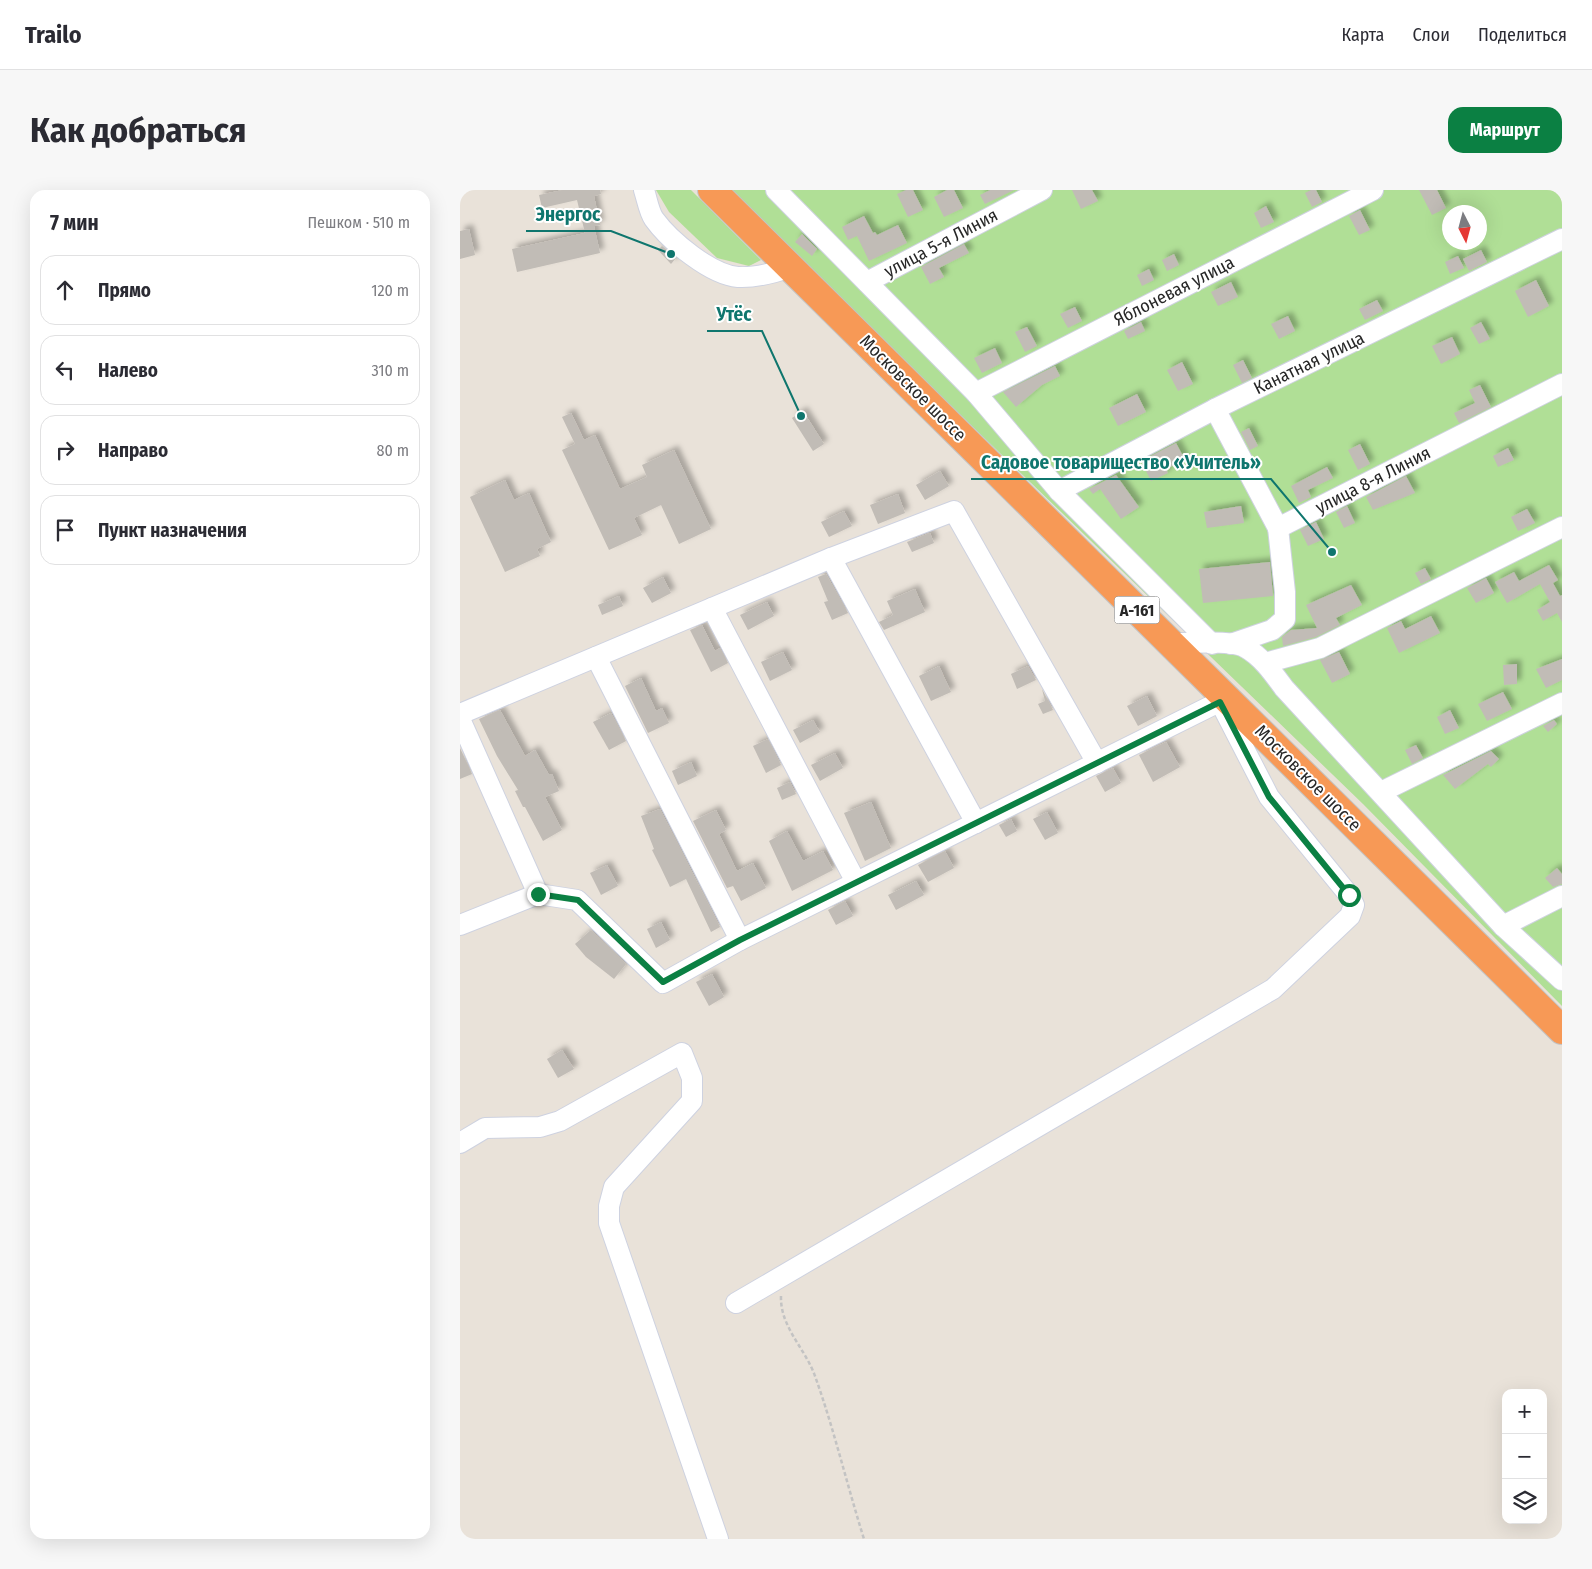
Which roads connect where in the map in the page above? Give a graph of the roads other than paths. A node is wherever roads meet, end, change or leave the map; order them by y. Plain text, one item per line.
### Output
1 (644, 190) edge
2 (712, 190) edge
3 (776, 190) edge
4 (1042, 190) edge
5 (1373, 190) edge
6 (1562, 240) edge
7 (791, 268) junction
8 (867, 282) junction
9 (1562, 384) edge
10 (976, 393) junction
11 (1215, 409) junction
12 (1059, 491) junction
13 (1562, 527) edge
14 (1278, 528) junction
15 (831, 558) junction
16 (712, 608) junction
17 (1171, 643) junction
18 (1221, 644) junction
19 (596, 657) junction
20 (1265, 663) junction
21 (1224, 700) junction
22 (1562, 703) edge
23 (460, 714) edge
24 (460, 718) edge
25 (1097, 763) junction
26 (1381, 792) junction
27 (976, 823) junction
28 (856, 882) junction
29 (538, 894) junction
30 (1562, 896) edge
31 (460, 925) edge
32 (1504, 926) junction
33 (740, 940) junction
34 (1562, 980) edge
35 (1562, 1030) edge
36 (460, 1143) edge
37 (736, 1303) dead end
38 (718, 1539) edge

1 - 7 street
2 - 7 highway, Московское шоссе / А-161
3 - 8 street
4 - 8 street, улица 5-я Линия
5 - 10 street, Яблоневая улица
6 - 11 street, Канатная улица
7 - 17 highway, Московское шоссе / А-161
8 - 10 street
9 - 14 street, улица 8-я Линия
10 - 12 street
11 - 12 street, Канатная улица
11 - 14 street
12 - 18 street
13 - 20 street
14 - 18 street
15 - 16 street
15 - 25 street
15 - 27 street
16 - 19 street
16 - 28 street
17 - 18 street
17 - 21 highway, Московское шоссе / А-161
18 - 20 street
19 - 23 street
19 - 33 street
20 - 26 street
21 - 25 street
21 - 35 highway, Московское шоссе / А-161
21 - 37 street
22 - 26 street
24 - 29 street
25 - 27 street
26 - 32 street
27 - 28 street
28 - 33 street
29 - 31 street
29 - 33 street
30 - 32 street
32 - 34 street
36 - 38 street

